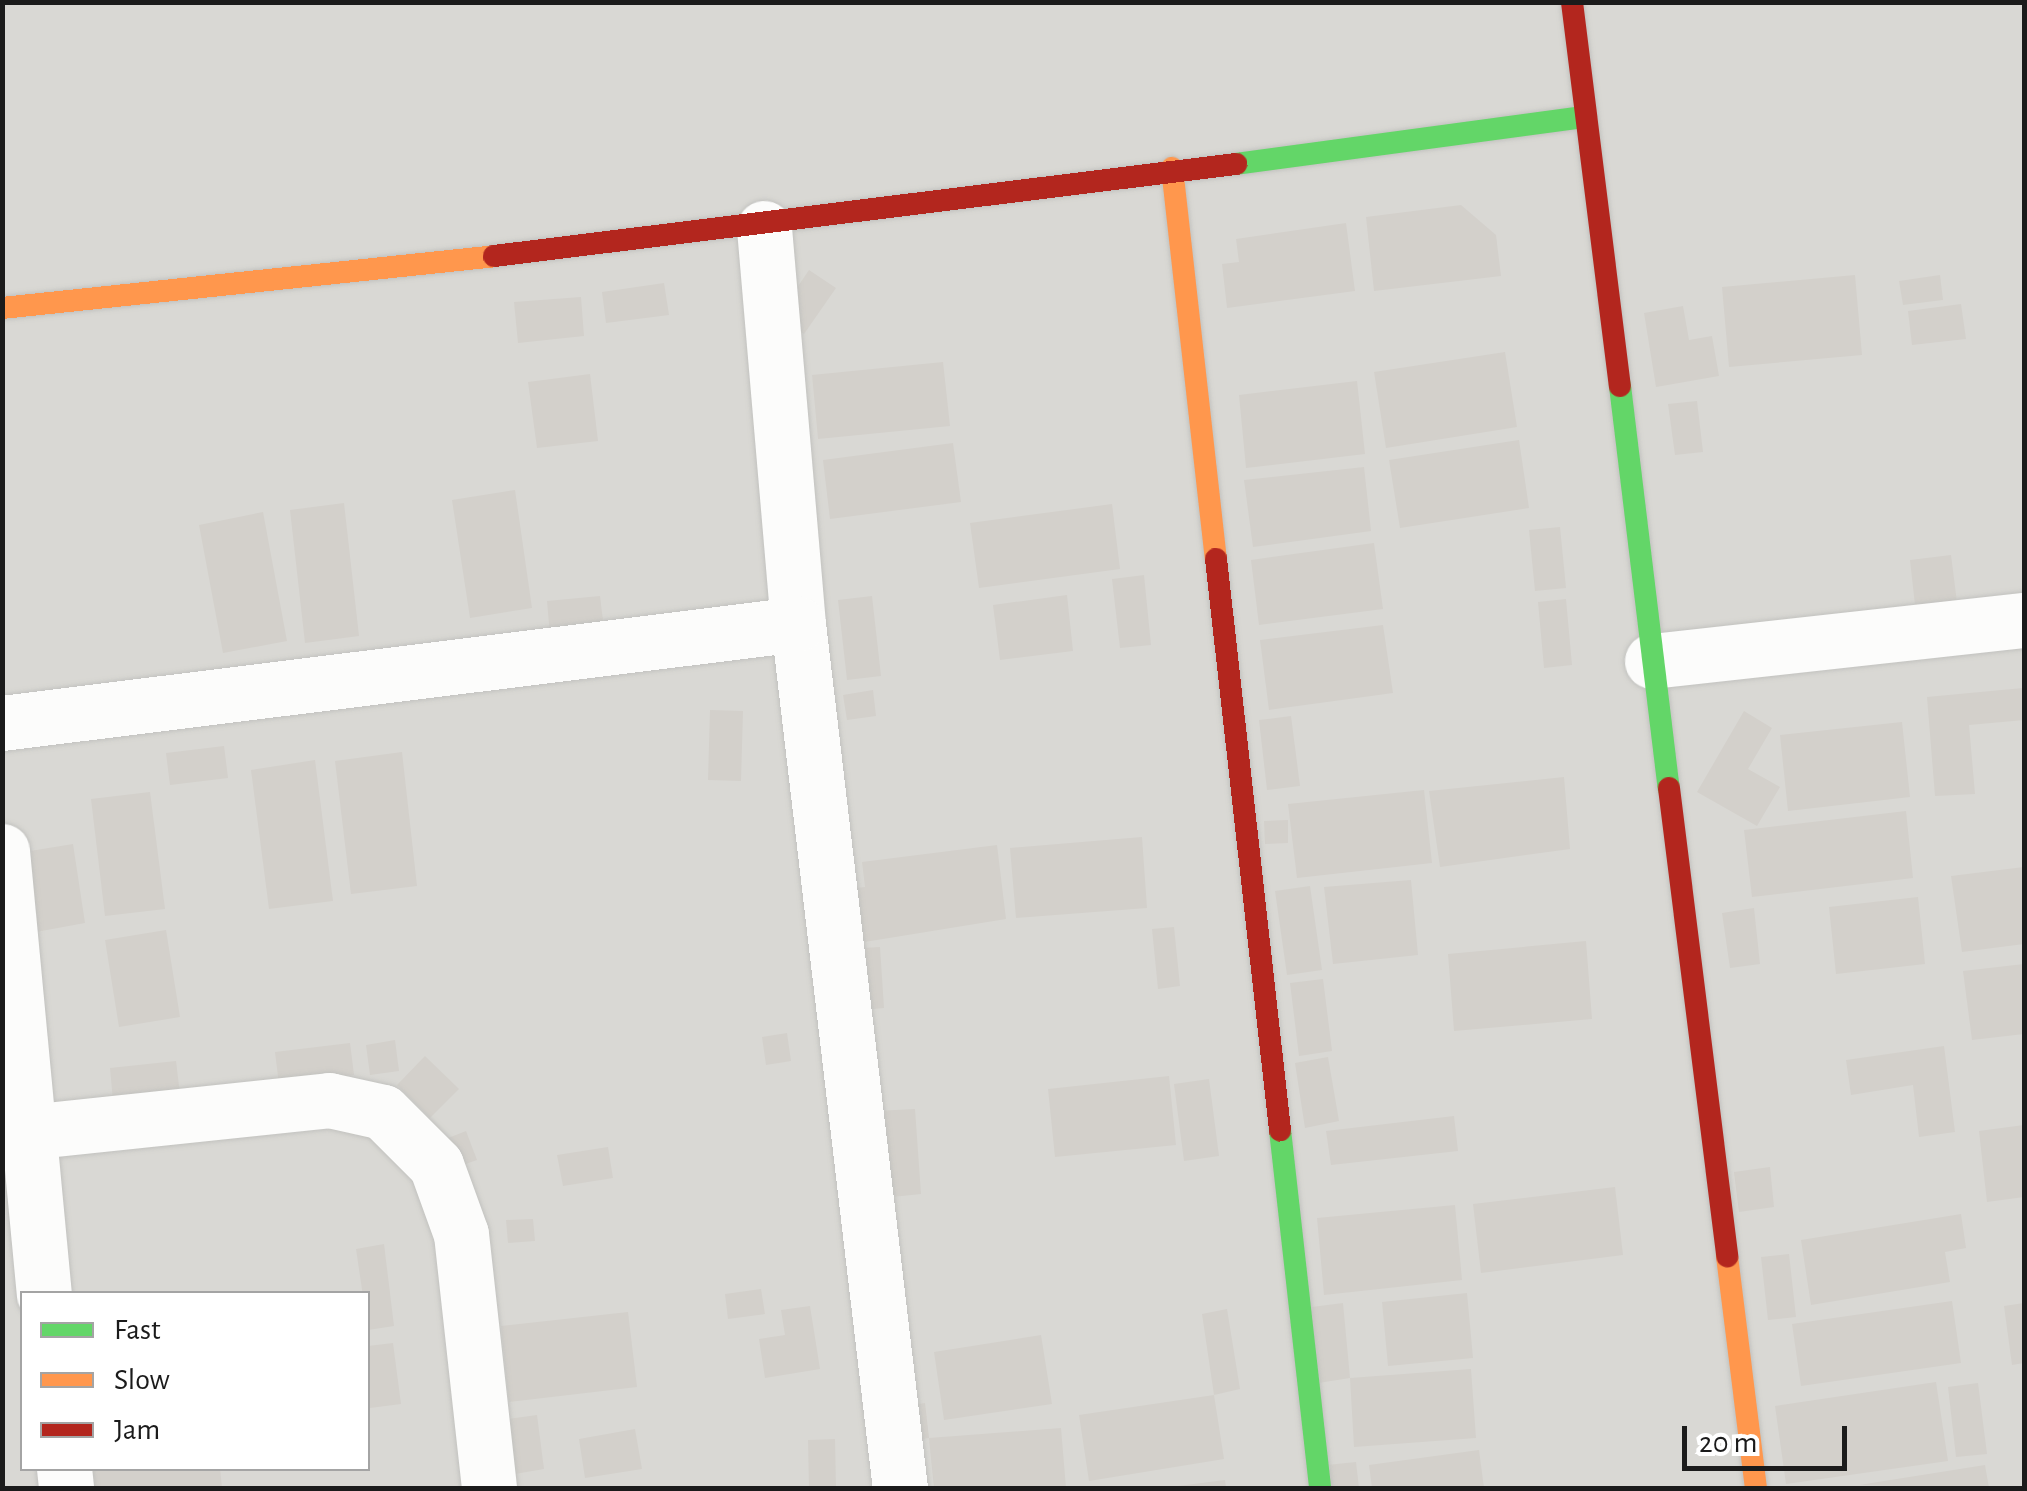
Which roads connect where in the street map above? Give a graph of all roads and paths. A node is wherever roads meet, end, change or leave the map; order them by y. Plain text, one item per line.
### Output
1 (1572, 2) edge
2 (1582, 117) junction
3 (1172, 168) junction
4 (764, 228) junction
5 (2, 308) edge
6 (2024, 620) edge
7 (798, 624) junction
8 (1652, 661) junction
9 (2, 724) edge
10 (2, 851) edge
11 (27, 1132) junction
12 (44, 1291) edge
13 (489, 1488) edge
14 (900, 1488) edge
15 (1320, 1488) edge
16 (1756, 1488) edge

1 - 2 street
2 - 3 street
2 - 8 street
3 - 4 street
3 - 15 street
4 - 5 street
4 - 7 street
6 - 8 street
7 - 9 street
7 - 14 street
8 - 16 street
10 - 11 street
11 - 12 street
11 - 13 street

